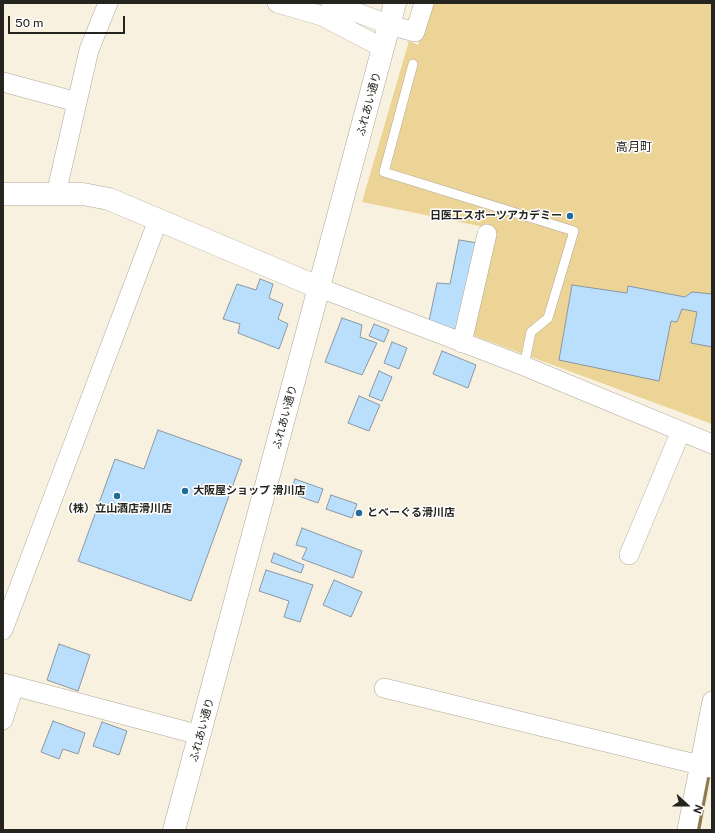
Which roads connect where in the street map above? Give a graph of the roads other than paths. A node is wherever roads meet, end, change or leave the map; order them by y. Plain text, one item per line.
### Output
1 (108, 3) edge
2 (277, 3) edge
3 (331, 3) edge
4 (396, 3) edge
5 (424, 3) edge
6 (362, 9) edge
7 (390, 25) junction
8 (384, 48) junction
9 (413, 64) dead end
10 (3, 82) edge
11 (77, 102) junction
12 (3, 194) edge
13 (56, 194) junction
14 (158, 220) junction
15 (487, 234) dead end
16 (320, 288) junction
17 (462, 343) junction
18 (524, 366) junction
19 (681, 431) junction
20 (712, 444) edge
21 (629, 555) dead end
22 (3, 630) edge
23 (8, 684) edge
24 (384, 688) dead end
25 (712, 701) edge
26 (3, 720) edge
27 (200, 735) junction
28 (706, 767) edge
29 (174, 830) edge
30 (688, 830) edge

1 - 11 street
2 - 8 street
3 - 6 street
4 - 7 street, ふれあい通り
5 - 7 street
6 - 7 street
7 - 8 street, ふれあい通り
8 - 16 street, ふれあい通り
9 - 18 lane
10 - 11 street
11 - 13 street
12 - 13 street
13 - 14 street
14 - 16 street
14 - 22 street
15 - 17 street
16 - 17 street
16 - 27 street, ふれあい通り
17 - 18 street
18 - 19 street
19 - 20 street
19 - 21 street
23 - 26 street
23 - 27 street
24 - 28 street
25 - 28 street
27 - 29 street, ふれあい通り
28 - 30 street

